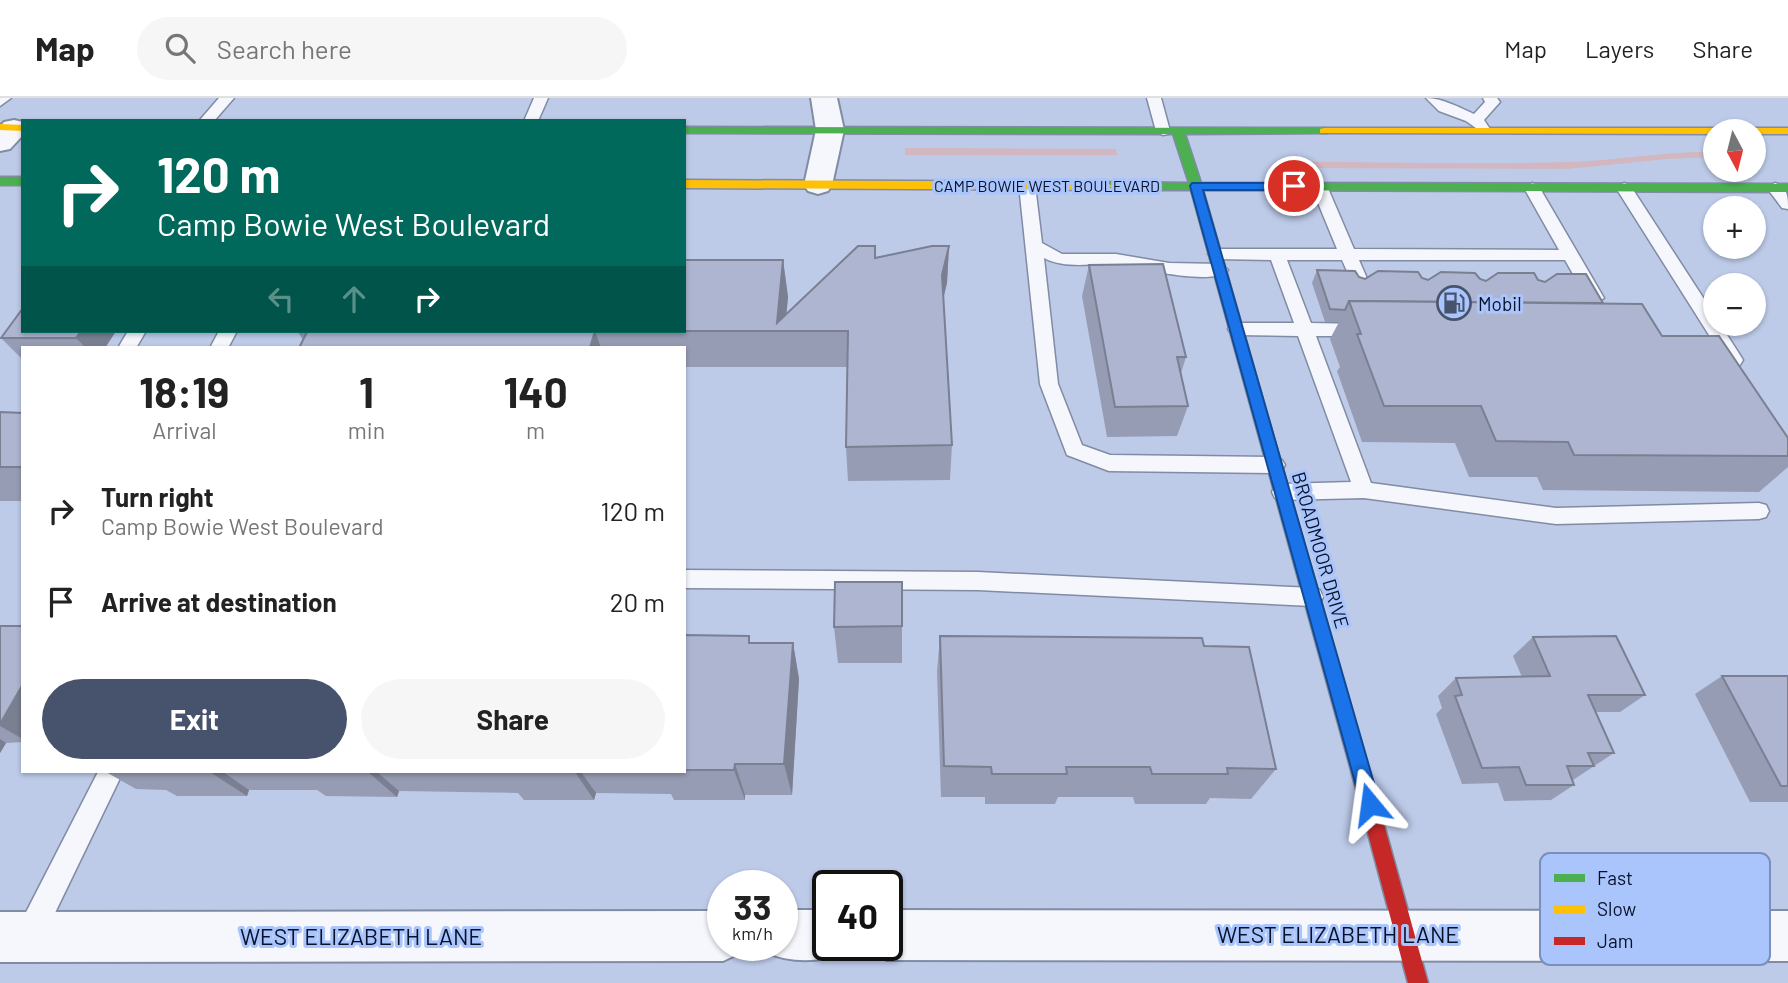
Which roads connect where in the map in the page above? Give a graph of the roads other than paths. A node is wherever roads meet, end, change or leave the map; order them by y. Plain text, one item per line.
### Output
1 (4, 98) edge
2 (227, 98) edge
3 (541, 98) edge
4 (824, 98) edge
5 (1154, 98) edge
6 (1433, 98) edge
7 (1490, 98) edge
8 (0, 102) edge
9 (208, 119) edge
10 (532, 119) edge
11 (1480, 124) junction
12 (686, 130) edge
13 (830, 130) junction
14 (1171, 131) junction
15 (1788, 131) edge
16 (0, 181) edge
17 (21, 181) edge
18 (686, 184) edge
19 (818, 184) junction
20 (1027, 185) junction
21 (1196, 186) junction
22 (1319, 186) junction
23 (1532, 188) junction
24 (1623, 188) junction
25 (1782, 188) edge
26 (1788, 204) edge
27 (1034, 246) junction
28 (1277, 254) junction
29 (1348, 254) junction
30 (1408, 255) junction
31 (1464, 255) junction
32 (1522, 255) junction
33 (1570, 255) junction
34 (1218, 262) junction
35 (1418, 274) edge
36 (1474, 275) edge
37 (1532, 275) edge
38 (1360, 283) edge
39 (1604, 314) edge
40 (1377, 321) edge
41 (1237, 330) junction
42 (1306, 330) junction
43 (1743, 374) edge
44 (1275, 465) junction
45 (1364, 490) junction
46 (1282, 492) junction
47 (1759, 511) dead end
48 (686, 579) edge
49 (1312, 597) junction
50 (110, 773) edge
51 (1406, 934) junction
52 (903, 935) edge
53 (1540, 935) edge
54 (707, 936) edge
55 (1770, 936) edge
56 (1788, 936) edge
57 (14, 937) edge
58 (1418, 983) edge

1 - 8 lane
2 - 9 lane
3 - 10 lane
4 - 13 street
5 - 14 lane
6 - 11 lane
7 - 11 lane
11 - 14 main road
11 - 15 main road
12 - 13 main road
13 - 14 main road
13 - 19 street
14 - 21 main road, BROADMOOR DRIVE
16 - 17 main road
18 - 19 main road, CAMP BOWIE WEST BOULEVARD
19 - 20 main road, CAMP BOWIE WEST BOULEVARD
20 - 21 main road, CAMP BOWIE WEST BOULEVARD
20 - 27 lane
21 - 22 main road, CAMP BOWIE WEST BOULEVARD
21 - 34 main road, BROADMOOR DRIVE
22 - 23 main road, CAMP BOWIE WEST BOULEVARD
22 - 29 lane
23 - 24 main road, CAMP BOWIE WEST BOULEVARD
23 - 33 lane
24 - 25 main road, CAMP BOWIE WEST BOULEVARD
24 - 43 lane
25 - 26 lane
27 - 34 lane
27 - 44 lane
28 - 29 lane
28 - 34 lane
28 - 42 lane
29 - 30 lane
29 - 38 lane
30 - 31 lane
30 - 35 lane
31 - 32 lane
31 - 36 lane
32 - 33 lane
32 - 37 lane
33 - 39 lane
34 - 41 main road, BROADMOOR DRIVE
40 - 42 lane
41 - 42 lane
41 - 44 main road, BROADMOOR DRIVE
42 - 45 lane
44 - 46 main road, BROADMOOR DRIVE
45 - 46 lane
45 - 47 lane
46 - 49 main road, BROADMOOR DRIVE
48 - 49 lane
49 - 51 main road, BROADMOOR DRIVE
50 - 57 lane
51 - 52 street, WEST ELIZABETH LANE
51 - 53 street, WEST ELIZABETH LANE
51 - 58 main road, BROADMOOR DRIVE
54 - 57 street, WEST ELIZABETH LANE
55 - 56 street, WEST ELIZABETH LANE

